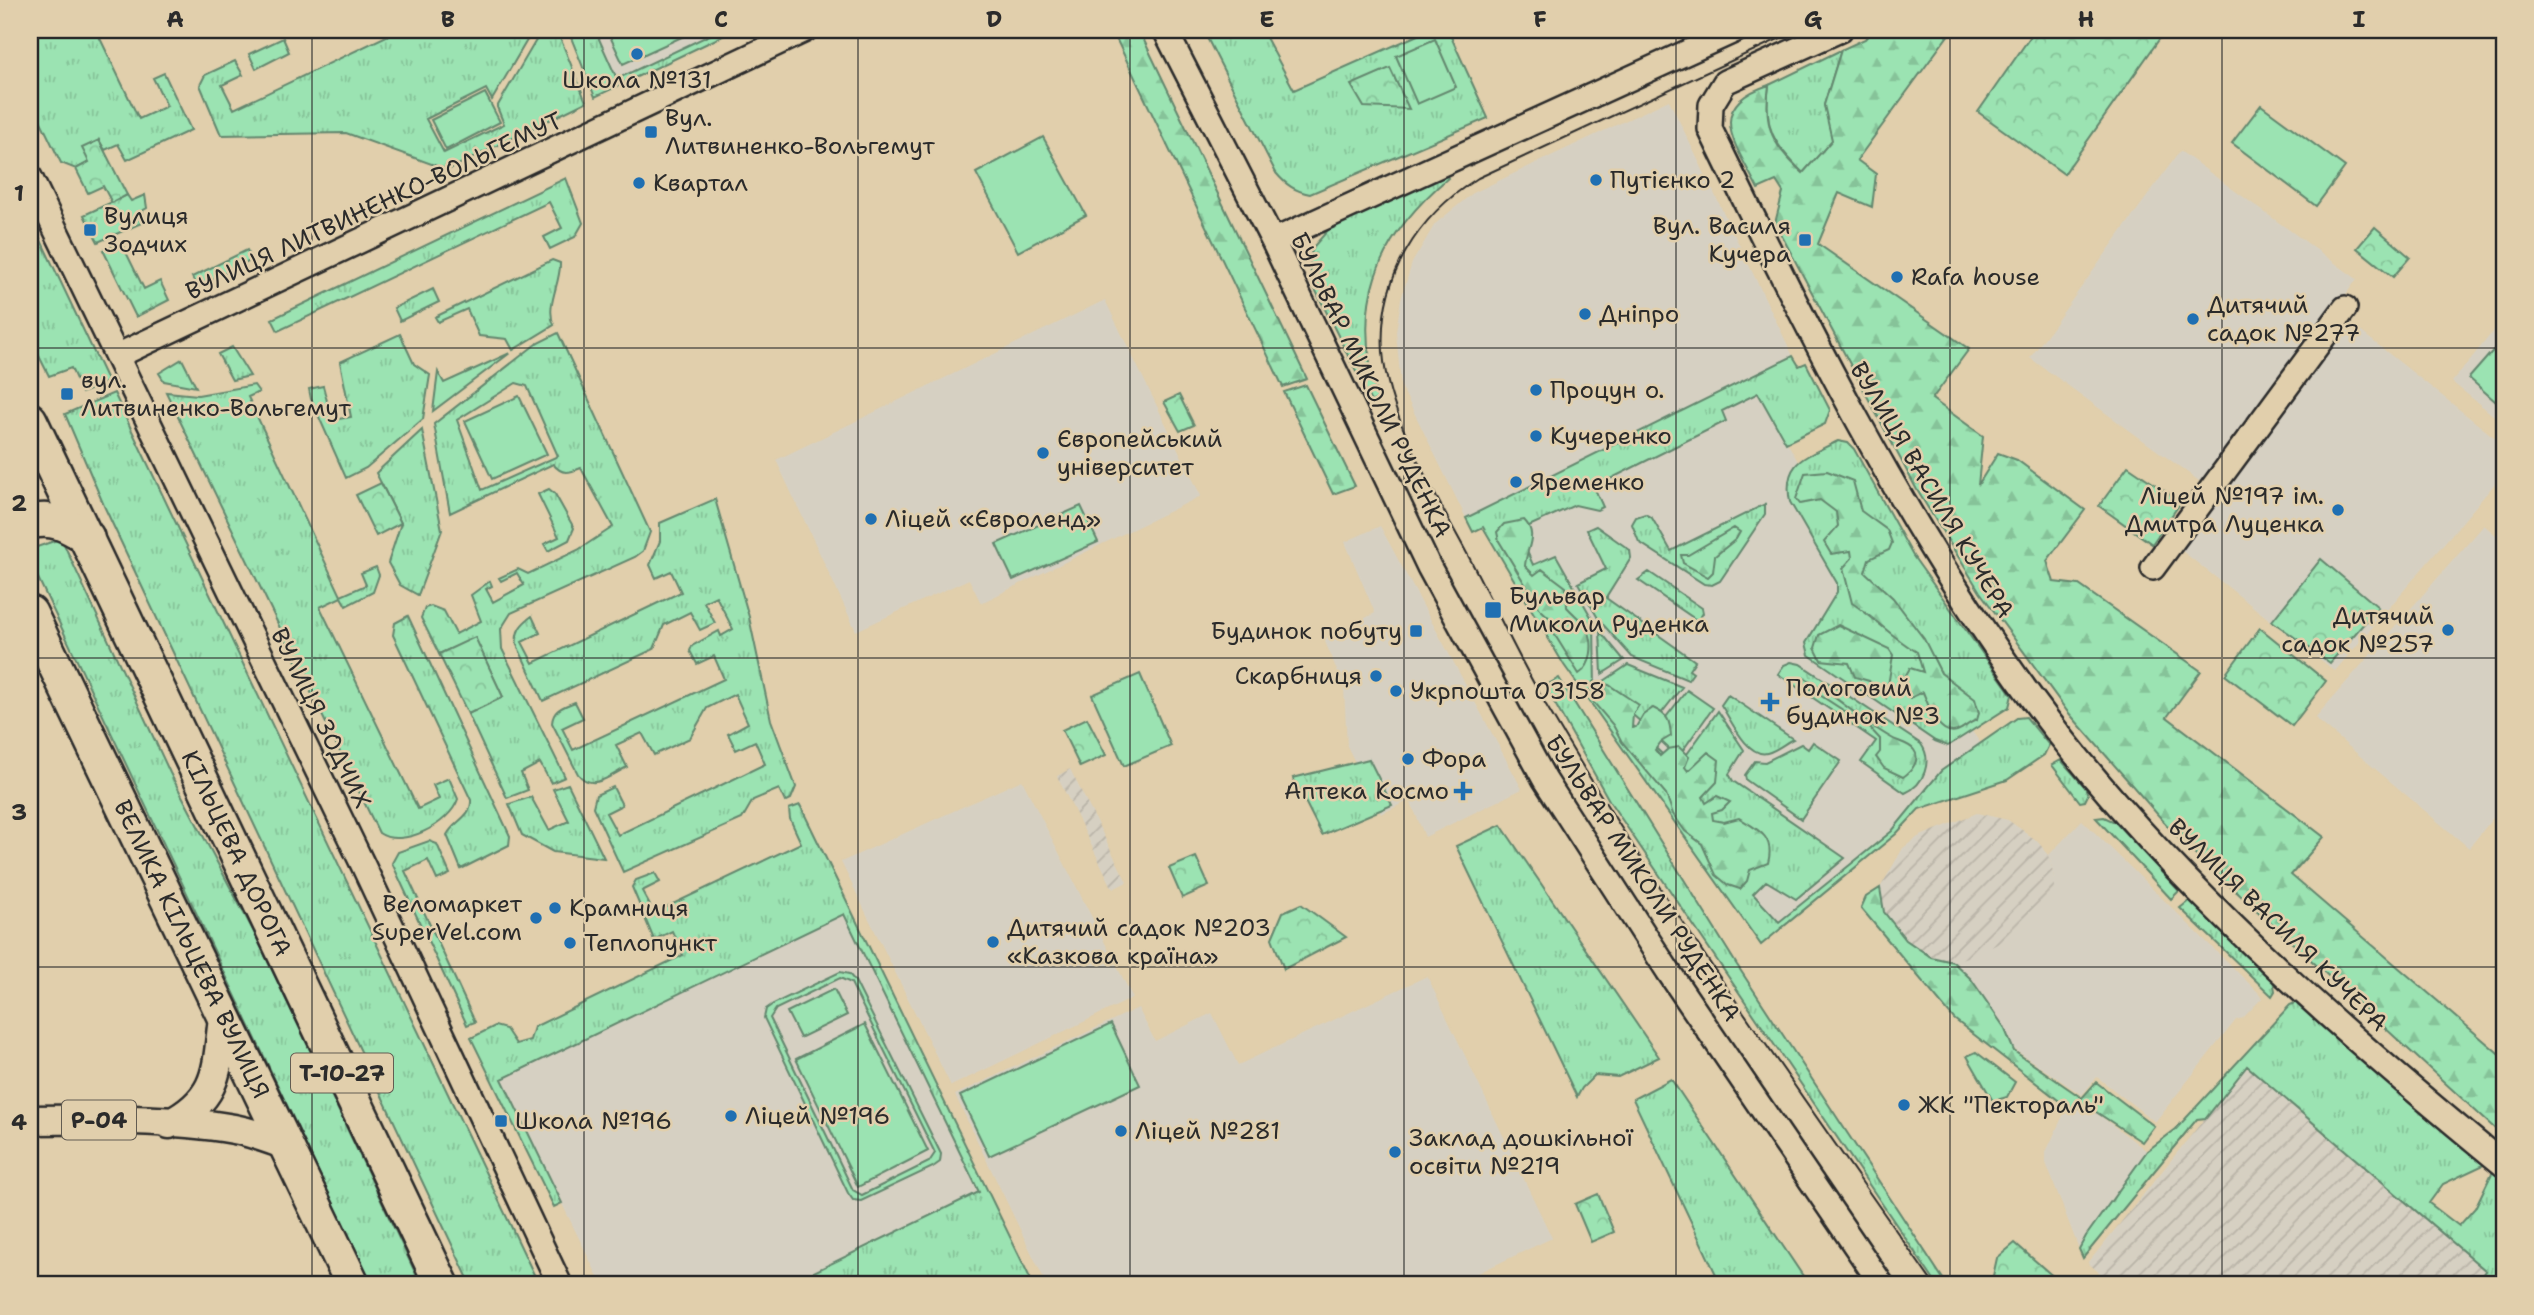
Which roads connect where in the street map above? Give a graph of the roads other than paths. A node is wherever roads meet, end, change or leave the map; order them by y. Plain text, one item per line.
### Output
1 (805, 30) edge
2 (1165, 30) edge
3 (1736, 30) edge
4 (1840, 30) edge
5 (30, 177) edge
6 (1273, 241) junction
7 (2345, 308) dead end
8 (117, 356) junction
9 (30, 420) edge
10 (30, 522) edge
11 (87, 537) junction
12 (2154, 568) dead end
13 (30, 613) edge
14 (224, 1011) junction
15 (30, 1120) edge
16 (169, 1124) junction
17 (286, 1144) junction
18 (2504, 1165) edge
19 (353, 1285) edge
20 (442, 1285) edge
21 (560, 1285) edge
22 (1882, 1285) edge

1 - 8 street, ВУЛИЦЯ ЛИТВИНЕНКО-ВОЛЬГЕМУТ
2 - 6 street, БУЛЬВАР МИКОЛИ РУДЕНКА
3 - 6 street
4 - 18 street, ВУЛИЦЯ ВАСИЛЯ КУЧЕРА
5 - 8 street, ВУЛИЦЯ ЗОДЧИХ
6 - 22 street, БУЛЬВАР МИКОЛИ РУДЕНКА
7 - 12 street
8 - 21 street, ВУЛИЦЯ ЗОДЧИХ
9 - 11 highway, КІЛЬЦЕВА ДОРОГА / Т-10-27
10 - 11 highway
11 - 20 highway, КІЛЬЦЕВА ДОРОГА / Т-10-27
13 - 14 highway, ВЕЛИКА КІЛЬЦЕВА ВУЛИЦЯ / Т-10-27
14 - 16 main road, Р-04
14 - 17 highway, ВЕЛИКА КІЛЬЦЕВА ВУЛИЦЯ / Т-10-27
15 - 16 main road, Р-04
16 - 17 main road, Р-04
17 - 19 highway, ВЕЛИКА КІЛЬЦЕВА ВУЛИЦЯ / Т-10-27

